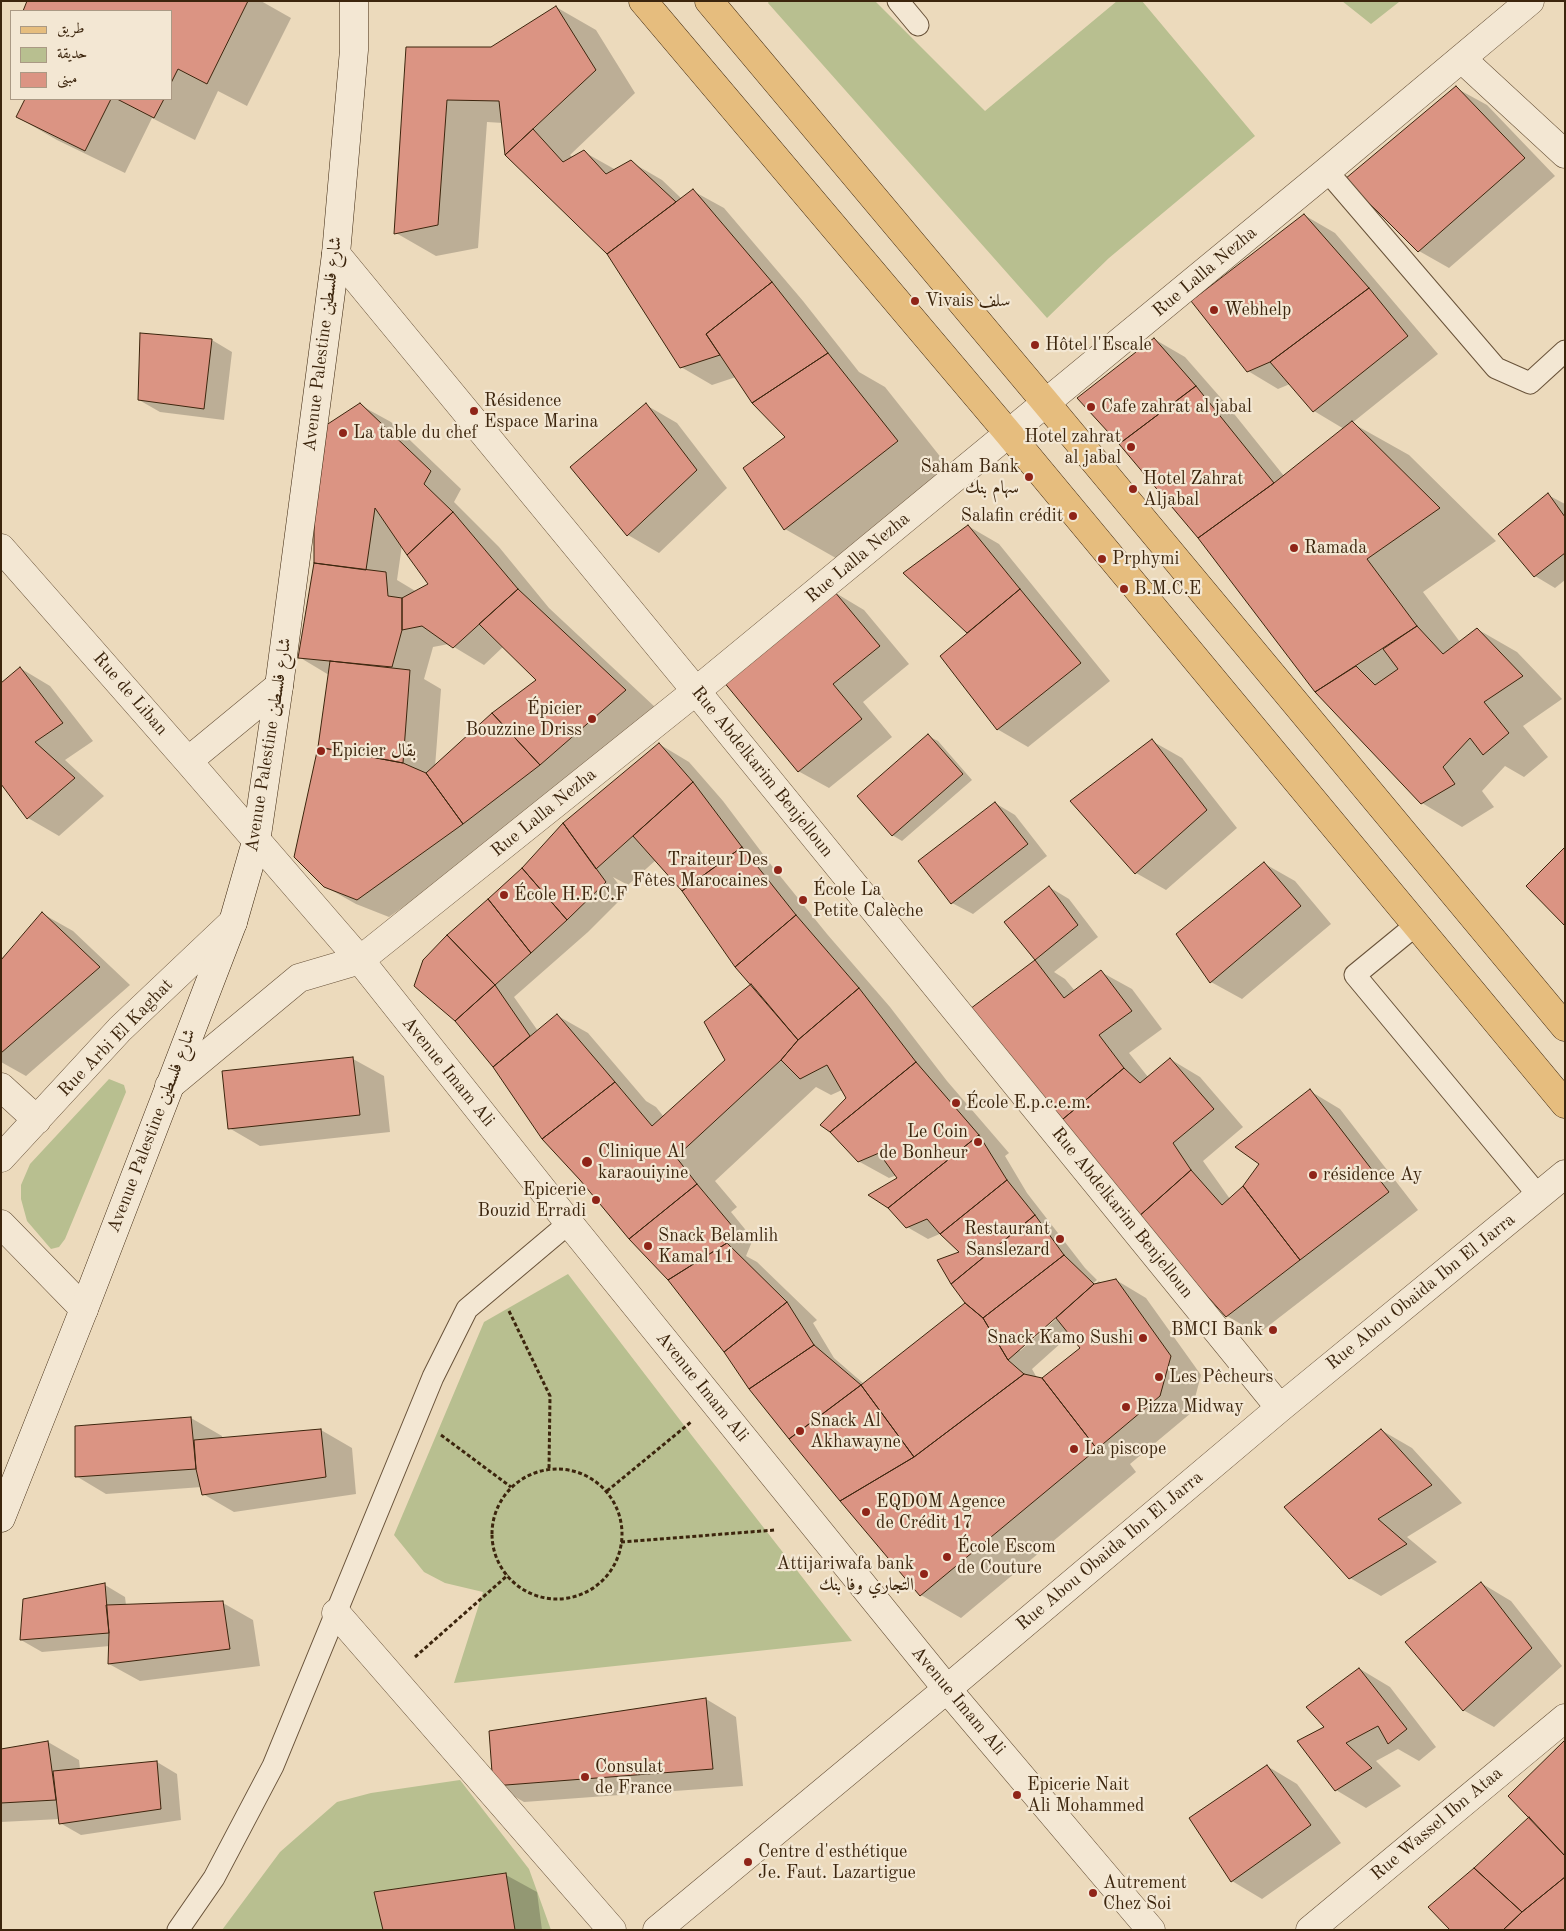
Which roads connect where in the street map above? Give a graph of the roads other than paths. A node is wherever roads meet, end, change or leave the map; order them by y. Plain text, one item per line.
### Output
1 (354, 1) edge
2 (367, 1) edge
3 (643, 1) edge
4 (898, 1) edge
5 (1530, 1) edge
6 (715, 3) edge
7 (918, 25) dead end
8 (354, 50) junction
9 (1462, 59) junction
10 (1565, 154) edge
11 (1327, 171) junction
12 (336, 254) junction
13 (1565, 351) edge
14 (1046, 403) junction
15 (1008, 434) junction
16 (1, 548) edge
17 (280, 686) junction
18 (696, 691) junction
19 (188, 761) junction
20 (256, 842) junction
21 (233, 922) junction
22 (1416, 925) junction
23 (360, 960) junction
24 (1565, 1027) edge
25 (169, 1086) junction
26 (1, 1088) edge
27 (1565, 1104) edge
28 (37, 1120) junction
29 (1, 1158) edge
30 (1565, 1174) edge
31 (1538, 1195) junction
32 (569, 1223) junction
33 (1, 1224) edge
34 (84, 1309) junction
35 (1280, 1408) junction
36 (1, 1518) edge
37 (336, 1613) junction
38 (947, 1689) junction
39 (1565, 1718) edge
40 (178, 1930) edge
41 (612, 1930) edge
42 (657, 1930) edge
43 (1151, 1930) edge
44 (1310, 1930) edge

1 - 8 street, Avenue Palestine شارع فلسطين
2 - 8 street, Avenue Palestine شارع فلسطين
3 - 15 main road
4 - 7 lane
5 - 9 street, Rue Lalla Nezha
6 - 14 main road
8 - 12 street, Avenue Palestine شارع فلسطين
9 - 10 street
9 - 11 street, Rue Lalla Nezha
11 - 13 lane
11 - 14 street, Rue Lalla Nezha
12 - 17 street, Avenue Palestine شارع فلسطين
12 - 18 street, Rue Abdelkarim Benjelloun
14 - 15 street, Rue Lalla Nezha
14 - 24 main road
15 - 18 street, Rue Lalla Nezha
15 - 22 main road
16 - 19 street, Rue de Liban
17 - 19 street
17 - 20 street, Avenue Palestine شارع فلسطين
18 - 23 street, Rue Lalla Nezha
18 - 35 street, Rue Abdelkarim Benjelloun
19 - 20 street, Rue de Liban
20 - 21 street, Avenue Palestine شارع فلسطين
20 - 23 street, Avenue Imam Ali
21 - 25 street, Avenue Palestine شارع فلسطين
21 - 28 street, Rue Arbi El Kaghat
22 - 27 main road
22 - 31 lane
23 - 25 street, Rue Lalla Nezha
23 - 32 street, Avenue Imam Ali
25 - 34 street, Avenue Palestine شارع فلسطين
26 - 28 street
28 - 29 street, Rue Arbi El Kaghat
30 - 31 street, Rue Abou Obaida Ibn El Jarra
31 - 35 street, Rue Abou Obaida Ibn El Jarra
32 - 37 lane
32 - 38 street, Avenue Imam Ali
33 - 34 street
34 - 36 street, Avenue Palestine شارع فلسطين
35 - 38 street, Rue Abou Obaida Ibn El Jarra
37 - 40 lane
37 - 41 street
38 - 42 street, Rue Abou Obaida Ibn El Jarra
38 - 43 street, Avenue Imam Ali
39 - 44 street, Rue Wassel Ibn Ataa

